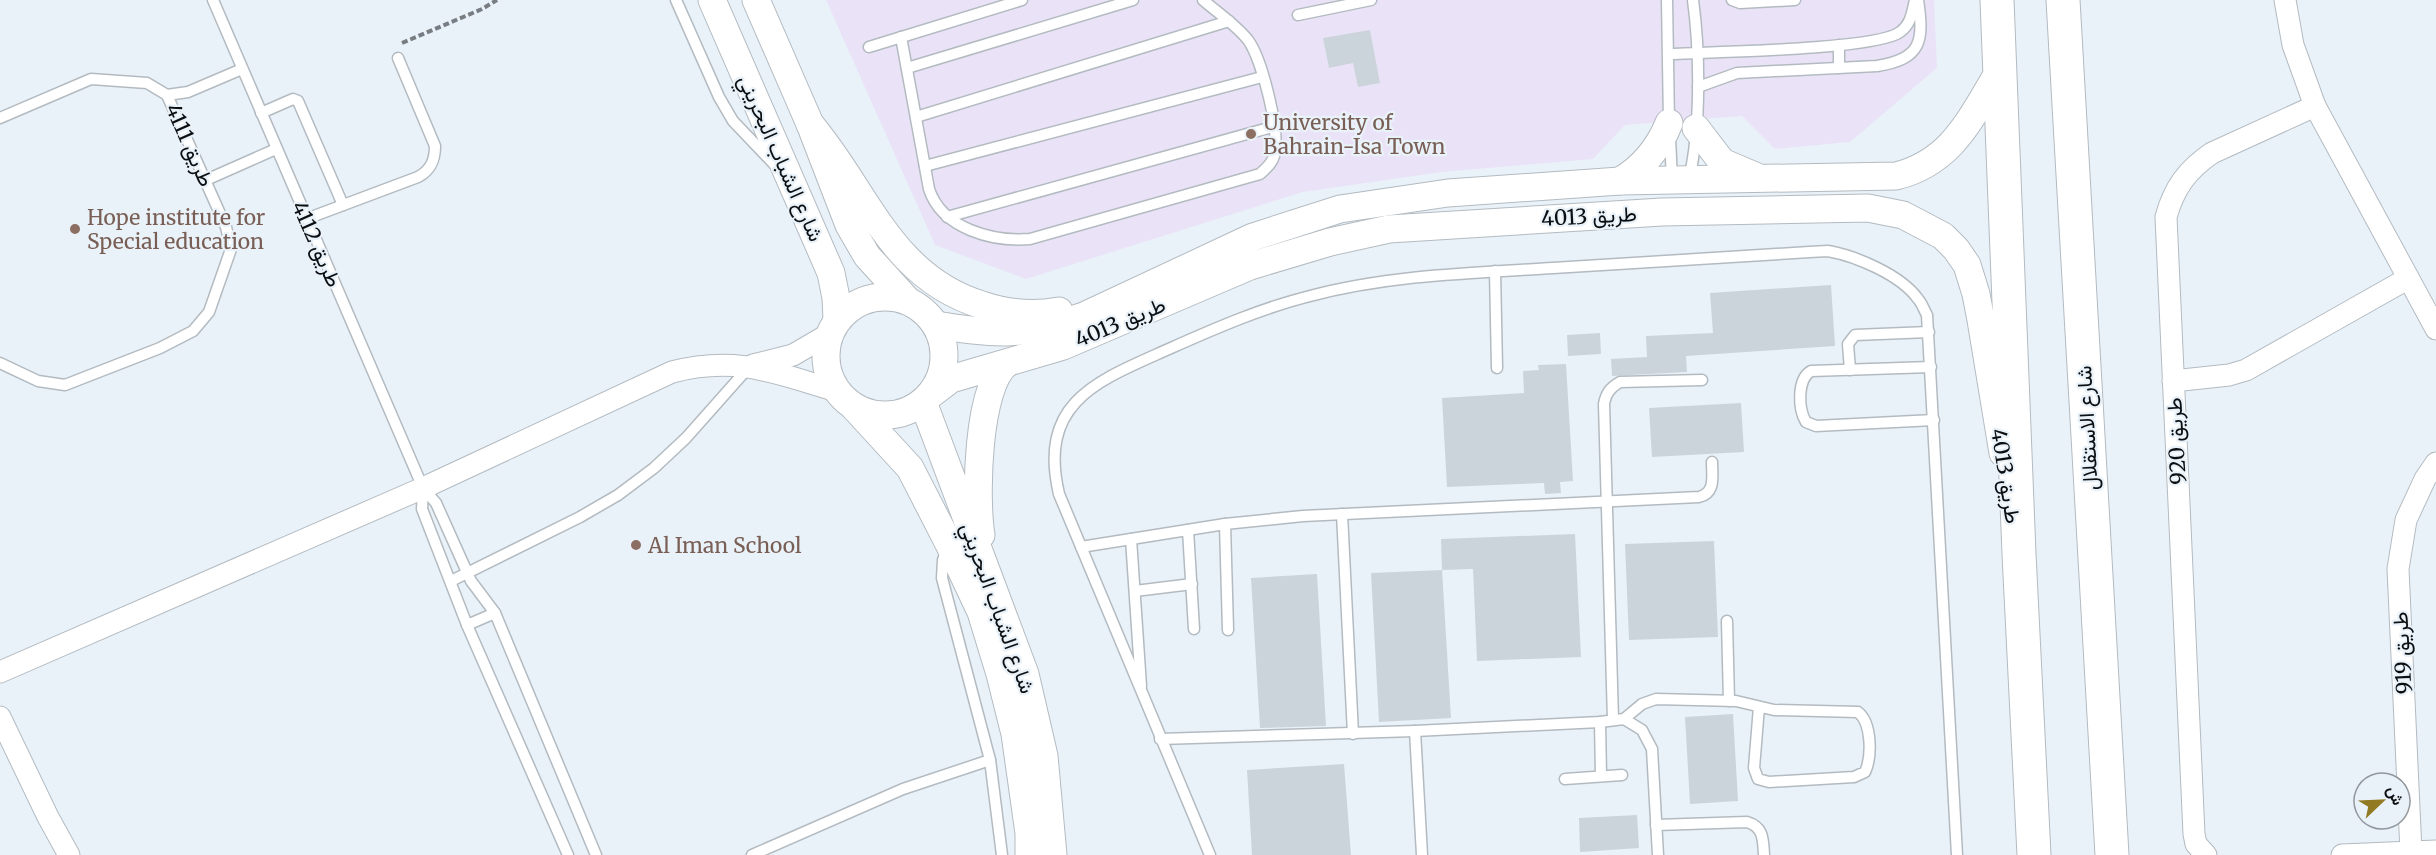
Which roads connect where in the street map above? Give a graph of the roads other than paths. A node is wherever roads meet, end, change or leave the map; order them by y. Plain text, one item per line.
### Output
1 (213, 0) edge
2 (676, 0) edge
3 (712, 0) edge
4 (756, 0) edge
5 (1022, 0) edge
6 (1133, 0) edge
7 (1203, 0) edge
8 (1371, 0) edge
9 (1667, 0) edge
10 (1693, 0) edge
11 (1732, 0) edge
12 (1795, 0) edge
13 (1916, 0) edge
14 (1997, 0) edge
15 (2063, 0) edge
16 (2285, 0) edge
17 (1298, 15) dead end
18 (1229, 21) junction
19 (901, 37) junction
20 (1839, 45) junction
21 (868, 47) dead end
22 (1696, 52) junction
23 (1669, 54) junction
24 (398, 58) road end
25 (907, 68) junction
26 (1839, 68) junction
27 (242, 69) junction
28 (1999, 72) junction
29 (1262, 77) junction
30 (1698, 87) junction
31 (167, 94) junction
32 (2315, 106) junction
33 (261, 113) junction
34 (916, 117) junction
35 (0, 118) edge
36 (1669, 123) junction
37 (810, 124) junction
38 (1276, 126) junction
39 (1696, 128) junction
40 (276, 149) junction
41 (925, 166) junction
42 (1762, 178) junction
43 (206, 180) junction
44 (1620, 181) junction
45 (791, 183) junction
46 (1680, 197) junction
47 (343, 205) junction
48 (947, 217) junction
49 (306, 219) junction
50 (1495, 271) junction
51 (2407, 279) junction
52 (1116, 299) junction
53 (908, 301) junction
54 (936, 326) junction
55 (833, 327) junction
56 (2436, 329) edge
57 (1929, 332) junction
58 (0, 363) edge
59 (1007, 363) junction
60 (750, 366) junction
61 (1931, 367) junction
62 (1497, 368) dead end
63 (1850, 370) junction
64 (1702, 380) dead end
65 (2173, 381) junction
66 (926, 398) junction
67 (846, 399) junction
68 (1934, 420) junction
69 (1712, 462) dead end
70 (2436, 463) edge
71 (423, 488) junction
72 (1607, 502) junction
73 (1342, 513) junction
74 (1225, 524) junction
75 (1188, 530) junction
76 (1131, 539) junction
77 (950, 544) junction
78 (1081, 547) junction
79 (2019, 554) junction
80 (467, 573) junction
81 (451, 581) junction
82 (990, 584) junction
83 (1192, 584) junction
84 (1135, 591) junction
85 (495, 613) junction
86 (1727, 621) dead end
87 (467, 625) junction
88 (1194, 628) dead end
89 (1228, 630) dead end
90 (0, 672) edge
91 (1142, 696) junction
92 (1729, 701) junction
93 (1759, 707) junction
94 (0, 717) edge
95 (1618, 719) junction
96 (1600, 722) junction
97 (1415, 731) junction
98 (1353, 734) junction
99 (1160, 740) junction
100 (990, 760) junction
101 (1622, 775) dead end
102 (1601, 776) junction
103 (1565, 779) dead end
104 (1656, 825) junction
105 (2436, 851) edge
106 (2411, 852) junction
107 (69, 855) edge
108 (568, 855) edge
109 (596, 855) edge
110 (752, 855) edge
111 (1002, 855) edge
112 (1029, 855) edge
113 (1053, 855) edge
114 (1210, 855) edge
115 (1422, 855) edge
116 (1658, 855) edge
117 (1764, 855) edge
118 (1957, 855) edge
119 (2034, 855) edge
120 (2112, 855) edge
121 (2206, 855) edge
122 (2342, 855) edge

1 - 27 lane, طريق 4112
2 - 45 lane
3 - 45 street, شارع الشباب البحريني
4 - 37 street, شارع الشباب البحريني
5 - 19 lane
6 - 25 lane
7 - 18 lane
8 - 17 lane
9 - 23 lane
10 - 22 lane
11 - 12 lane
13 - 20 lane
13 - 26 lane
14 - 28 main road
15 - 120 main road, شارع الاستقلال
16 - 32 street
18 - 29 lane
18 - 34 lane
19 - 21 lane
19 - 25 lane
20 - 22 lane
20 - 26 lane
22 - 23 lane
22 - 30 lane
23 - 36 lane
24 - 47 lane
25 - 34 lane
26 - 30 lane
27 - 31 lane
27 - 33 lane, طريق 4112
28 - 42 street, طريق 4013
28 - 79 main road
29 - 38 lane
29 - 41 lane
30 - 39 lane
31 - 35 lane, طريق 4111
31 - 43 lane, طريق 4111
32 - 51 street
32 - 65 street, طريق 920
33 - 40 lane, طريق 4112
33 - 47 lane
34 - 41 lane
36 - 44 street
36 - 46 lane
37 - 52 street
37 - 53 street, شارع الشباب البحريني
38 - 48 lane
38 - 48 lane
39 - 42 street
39 - 46 lane
40 - 43 lane
40 - 49 lane, طريق 4112
41 - 48 lane
42 - 46 street, طريق 4013
43 - 58 lane, طريق 4111
44 - 46 street, طريق 4013
44 - 52 street, طريق 4013
45 - 55 street, شارع الشباب البحريني
46 - 59 street, طريق 4013
46 - 79 street, طريق 4013
47 - 49 lane
49 - 71 lane, طريق 4112
50 - 57 lane
50 - 62 lane
50 - 78 lane
51 - 56 street
51 - 65 street
52 - 54 street, طريق 4013
53 - 54 street
53 - 55 street
54 - 66 street
55 - 60 street
55 - 67 street
57 - 61 lane
57 - 63 lane
59 - 66 street, طريق 4013
59 - 82 street
60 - 67 street
60 - 71 street
60 - 80 lane
61 - 63 lane
61 - 68 lane
63 - 68 lane
64 - 72 lane
65 - 121 street, طريق 920
66 - 67 street
66 - 82 street, شارع الشباب البحريني
67 - 77 street, شارع الشباب البحريني
68 - 118 lane
69 - 72 lane
70 - 106 street, طريق 919
71 - 80 lane
71 - 81 lane
71 - 90 street
72 - 73 lane
72 - 95 lane
73 - 74 lane
73 - 98 lane
74 - 75 lane
74 - 89 lane
75 - 76 lane
75 - 83 lane
76 - 78 lane
76 - 84 lane
77 - 100 lane
77 - 112 street, شارع الشباب البحريني
78 - 91 lane
79 - 119 main road
80 - 81 lane
80 - 85 lane
81 - 87 lane
82 - 113 street, شارع الشباب البحريني
83 - 84 lane
83 - 88 lane
84 - 91 lane
85 - 87 lane
85 - 109 lane
86 - 92 lane
87 - 108 lane
91 - 99 lane
92 - 93 lane
92 - 95 lane
93 - 93 lane
94 - 107 street
95 - 96 lane
95 - 104 lane
96 - 97 lane
96 - 102 lane
97 - 98 lane
97 - 115 lane
98 - 99 lane
99 - 114 lane
100 - 110 lane
100 - 111 lane
101 - 102 lane
102 - 103 lane
104 - 116 lane
104 - 117 lane
105 - 106 street
106 - 122 street

